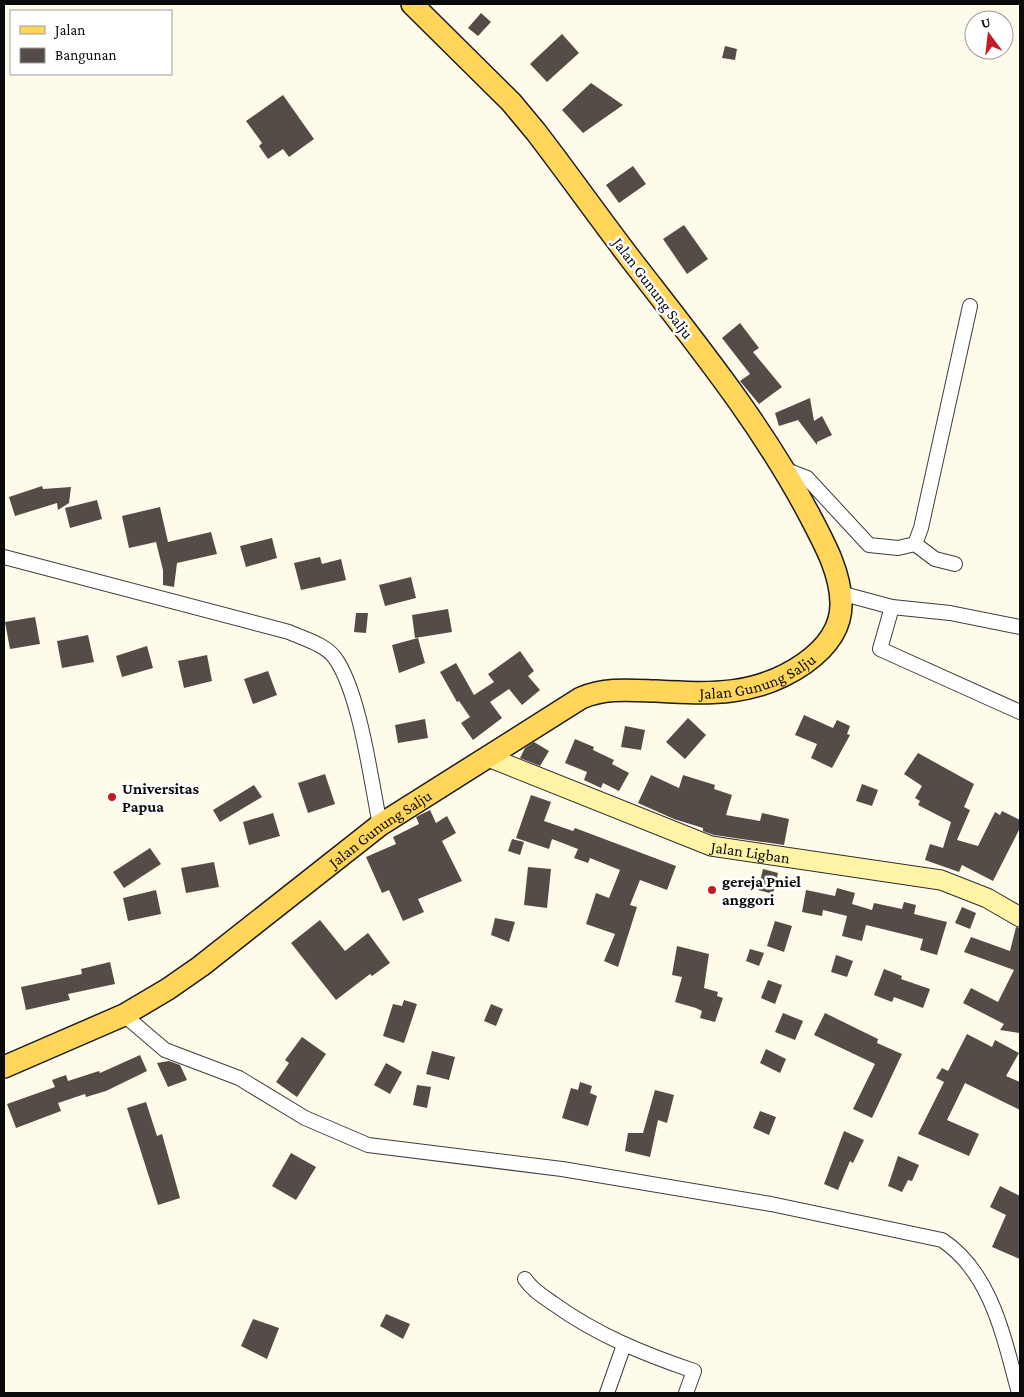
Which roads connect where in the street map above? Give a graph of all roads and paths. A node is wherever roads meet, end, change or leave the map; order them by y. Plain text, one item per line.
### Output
1 (412, 4) edge
2 (970, 306) dead end
3 (784, 469) junction
4 (915, 544) junction
5 (4, 557) edge
6 (955, 564) dead end
7 (840, 593) junction
8 (892, 607) junction
9 (1020, 627) edge
10 (1020, 712) edge
11 (488, 757) junction
12 (380, 825) junction
13 (1020, 917) edge
14 (124, 1015) junction
15 (4, 1067) edge
16 (525, 1279) dead end
17 (624, 1345) junction
18 (607, 1393) edge
19 (686, 1393) edge
20 (1019, 1393) edge

1 - 3 main road, Jalan Gunung Salju
2 - 4 street
3 - 4 street
3 - 7 main road, Jalan Gunung Salju
4 - 6 street
5 - 12 street
7 - 8 street
7 - 11 main road, Jalan Gunung Salju
8 - 9 street
8 - 10 street
11 - 12 main road, Jalan Gunung Salju
11 - 13 main road, Jalan Ligban
12 - 14 main road, Jalan Gunung Salju
14 - 15 main road, Jalan Gunung Salju
14 - 20 street
16 - 17 street
17 - 18 street
17 - 19 street

